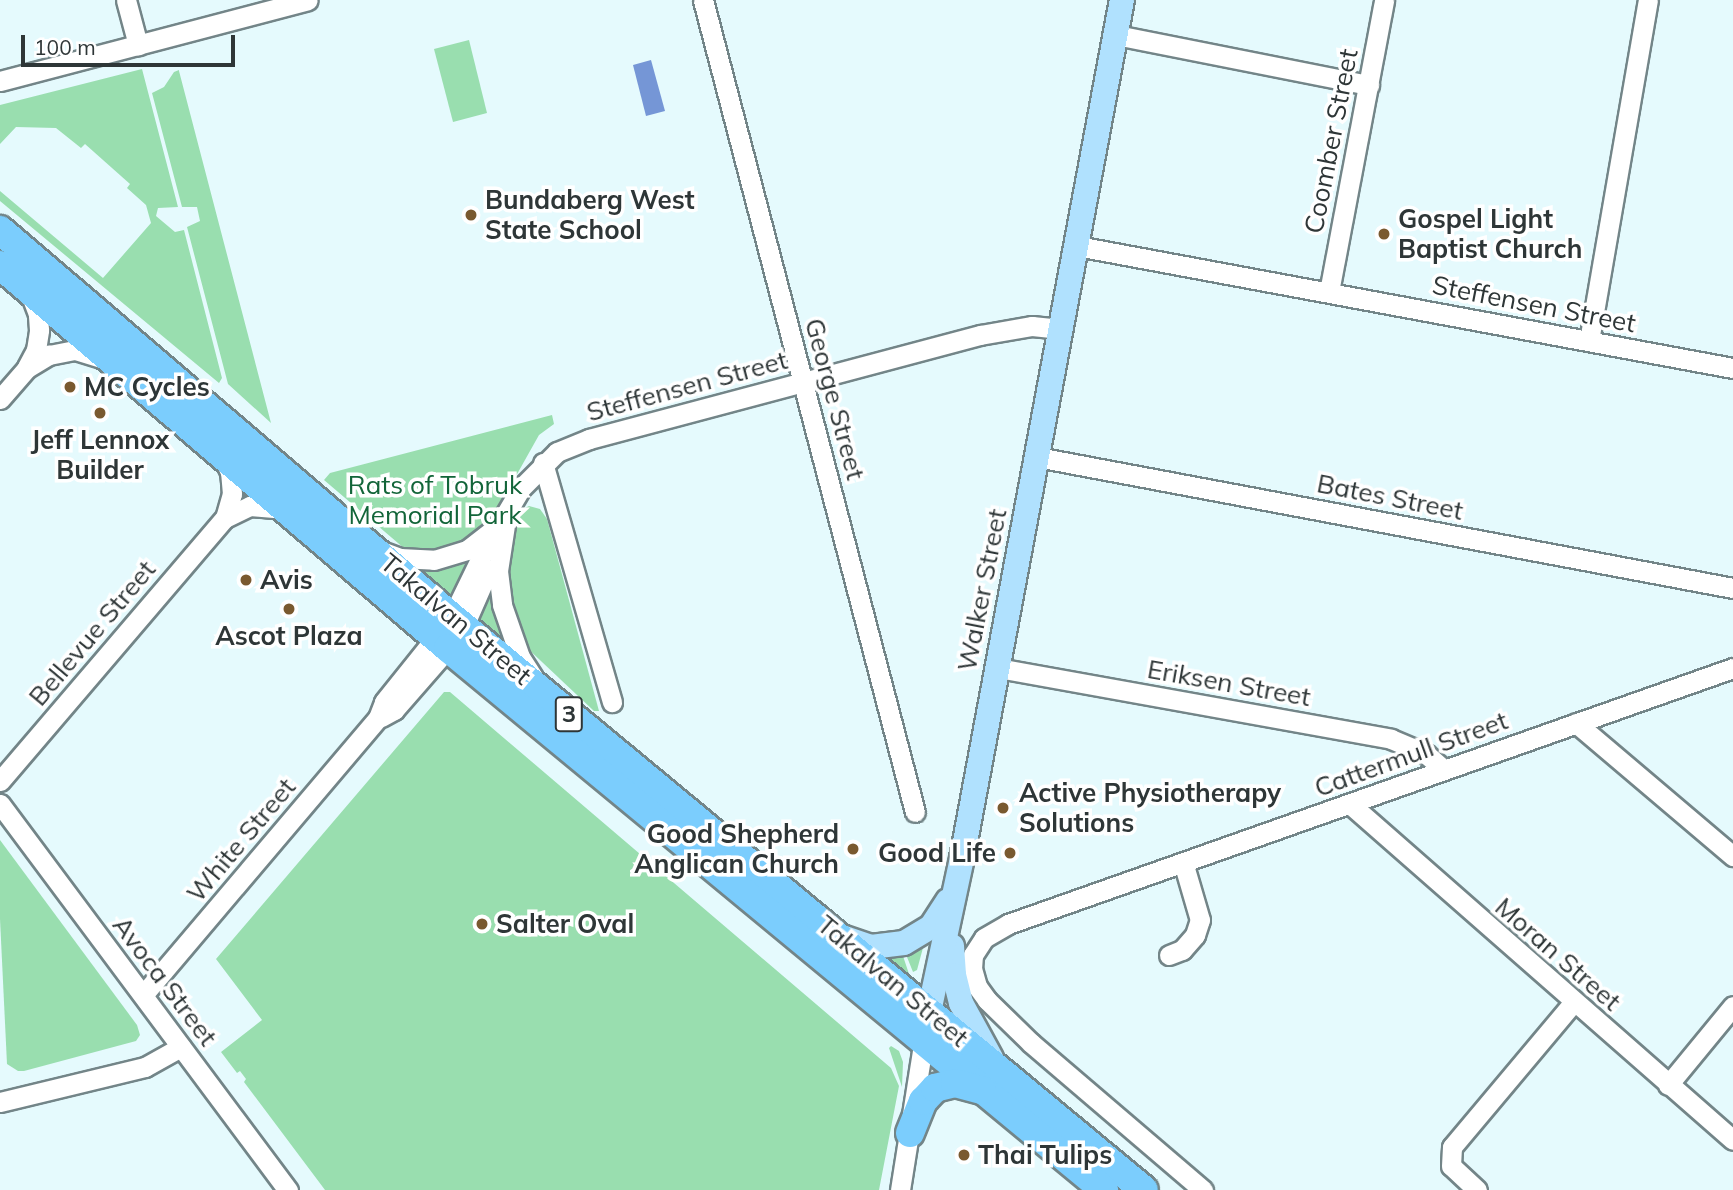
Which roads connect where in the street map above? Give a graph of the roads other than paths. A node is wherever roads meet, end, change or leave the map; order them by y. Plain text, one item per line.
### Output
1 (126, 0) edge
2 (308, 0) edge
3 (703, 0) edge
4 (1122, 0) edge
5 (1384, 0) edge
6 (1648, 0) edge
7 (1116, 35) junction
8 (138, 45) junction
9 (0, 81) edge
10 (1369, 85) junction
11 (0, 230) edge
12 (1076, 246) junction
13 (0, 265) edge
14 (29, 290) junction
15 (1329, 292) junction
16 (1061, 329) junction
17 (1590, 341) junction
18 (114, 363) junction
19 (27, 368) junction
20 (1733, 368) edge
21 (803, 383) junction
22 (0, 399) edge
23 (221, 455) junction
24 (1037, 457) junction
25 (543, 463) junction
26 (285, 510) junction
27 (225, 518) junction
28 (502, 524) junction
29 (365, 541) junction
30 (1733, 588) edge
31 (450, 632) junction
32 (998, 668) junction
33 (1733, 668) edge
34 (544, 693) junction
35 (612, 702) dead end
36 (1576, 723) junction
37 (1443, 769) junction
38 (0, 781) edge
39 (0, 804) edge
40 (1350, 804) junction
41 (915, 812) dead end
42 (1733, 856) edge
43 (962, 858) junction
44 (1182, 862) junction
45 (953, 904) junction
46 (835, 933) junction
47 (1169, 956) dead end
48 (972, 969) joint
49 (143, 995) junction
50 (1573, 1003) junction
51 (1733, 1006) edge
52 (929, 1012) junction
53 (923, 1043) junction
54 (181, 1047) junction
55 (991, 1079) junction
56 (1668, 1085) junction
57 (0, 1102) edge
58 (910, 1133) junction
59 (1733, 1140) edge
60 (1097, 1186) edge
61 (288, 1190) edge
62 (900, 1190) edge
63 (1144, 1190) edge
64 (1203, 1190) edge
65 (1477, 1190) edge

1 - 8 street
2 - 8 street
3 - 21 street, George Street
4 - 7 main road, Walker Street
5 - 10 street, Coomber Street
6 - 17 street
7 - 10 street
7 - 12 main road, Walker Street
8 - 9 street
10 - 15 street, Coomber Street
11 - 29 highway, Takalvan Street / 3
12 - 15 street, Steffensen Street
12 - 16 main road, Walker Street
13 - 14 highway, Takalvan Street / 3
14 - 18 highway, Takalvan Street / 3
14 - 19 street
15 - 17 street, Steffensen Street
16 - 21 street, Steffensen Street
16 - 24 main road, Walker Street
17 - 20 street, Steffensen Street
18 - 19 street
18 - 23 highway, Takalvan Street / 3
19 - 22 street
21 - 25 street, Steffensen Street
21 - 41 street, George Street
23 - 26 highway, Takalvan Street / 3
23 - 27 street, Bellevue Street
24 - 30 street, Bates Street
24 - 32 main road, Walker Street
25 - 28 street, Steffensen Street
25 - 35 street
26 - 27 street, Bellevue Street
26 - 31 highway, Takalvan Street / 3
27 - 38 street, Bellevue Street
28 - 29 street
28 - 31 street, Steffensen Street
28 - 34 street
29 - 31 highway, Takalvan Street / 3
31 - 34 highway, Takalvan Street / 3
31 - 49 street, White Street
31 - 53 highway, Takalvan Street / 3
32 - 37 street, Eriksen Street
32 - 43 main road, Walker Street
33 - 36 street, Cattermull Street
34 - 46 highway, Takalvan Street / 3
36 - 37 street, Cattermull Street
36 - 42 street
37 - 40 street, Cattermull Street
39 - 49 street, Avoca Street
40 - 44 street, Cattermull Street
40 - 50 street, Moran Street
43 - 45 main road, Walker Street
43 - 46 main road
44 - 47 street
44 - 48 street, Cattermull Street
45 - 52 main road, Walker Street
45 - 55 main road
46 - 52 highway, Takalvan Street / 3
48 - 64 street, Takalvan Street
49 - 54 street, Avoca Street
50 - 56 street, Moran Street
50 - 65 street
51 - 56 street
52 - 53 street, Walker Street
52 - 55 highway, Takalvan Street / 3
53 - 55 highway, Takalvan Street / 3
53 - 58 street, Walker Street
54 - 57 street
54 - 61 street, Avoca Street
55 - 58 highway
55 - 60 highway, Takalvan Street / 3
55 - 63 highway, Takalvan Street / 3
56 - 59 street, Moran Street
58 - 62 street, Walker Street

